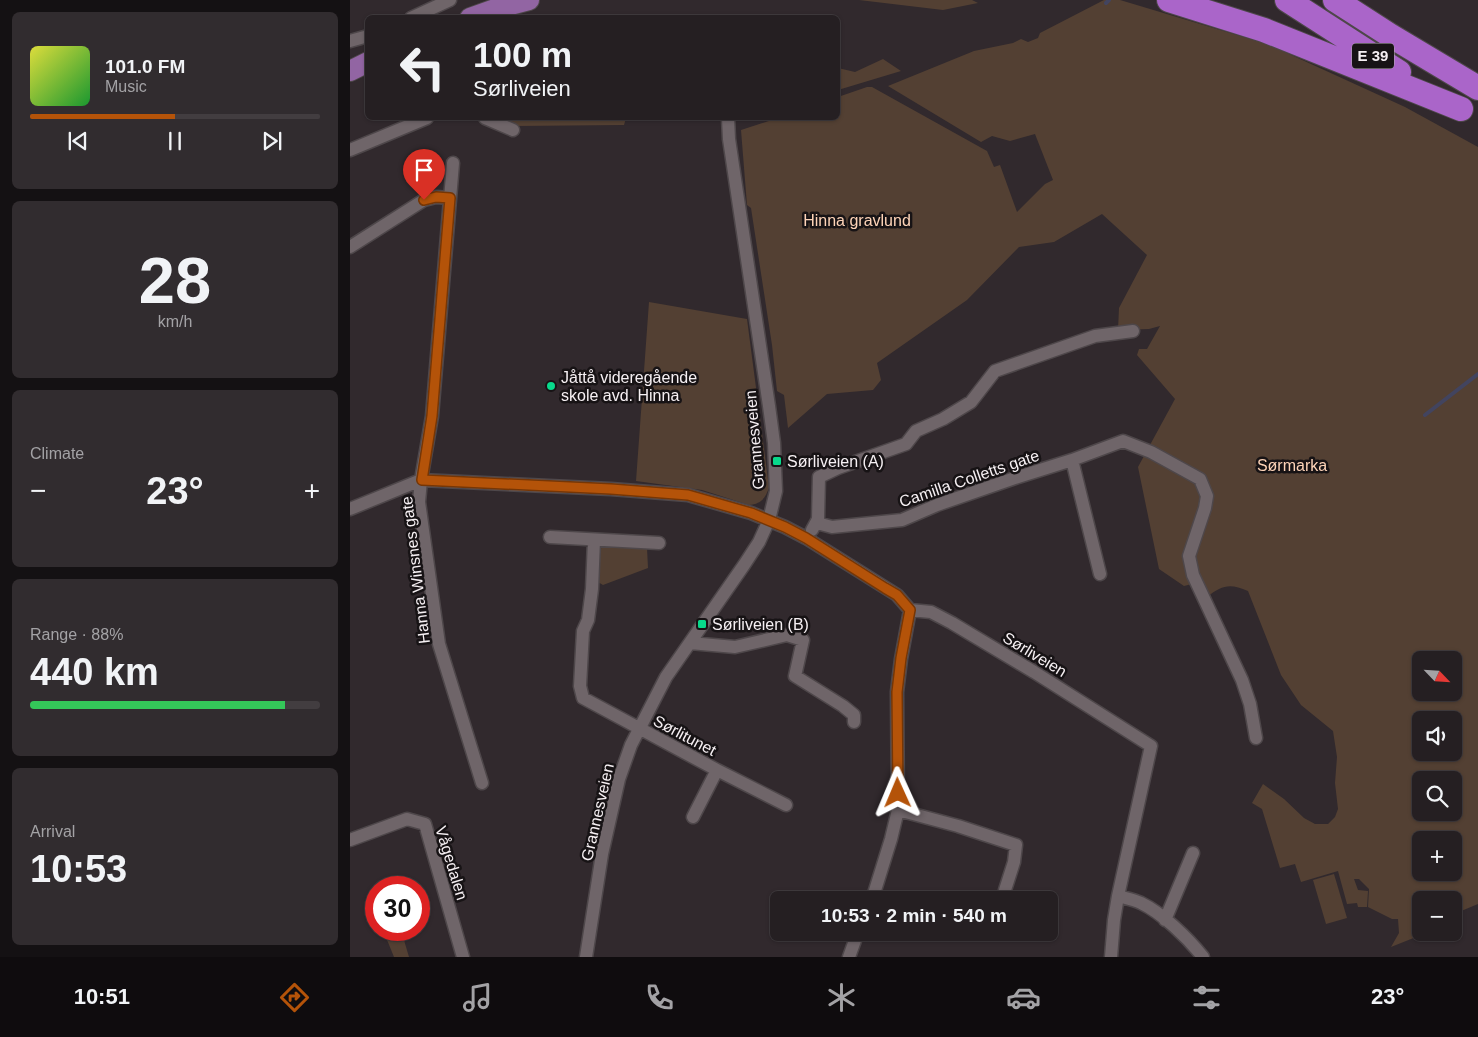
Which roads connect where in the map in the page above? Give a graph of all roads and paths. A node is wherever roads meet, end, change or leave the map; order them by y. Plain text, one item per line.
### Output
1 (450, 0) edge
2 (529, 0) edge
3 (1169, 0) edge
4 (1287, 0) edge
5 (1335, 0) edge
6 (418, 15) edge
7 (478, 15) edge
8 (365, 37) edge
9 (350, 41) edge
10 (365, 64) edge
11 (350, 71) edge
12 (1478, 88) edge
13 (1470, 114) edge
14 (422, 120) edge
15 (490, 120) edge
16 (728, 120) edge
17 (513, 130) dead end
18 (350, 150) edge
19 (453, 163) dead end
20 (450, 198) junction
21 (350, 247) edge
22 (1133, 331) dead end
23 (1072, 460) junction
24 (422, 480) junction
25 (350, 509) edge
26 (769, 520) junction
27 (817, 523) junction
28 (550, 537) dead end
29 (806, 538) junction
30 (594, 540) junction
31 (659, 543) dead end
32 (1100, 574) dead end
33 (910, 610) junction
34 (690, 643) junction
35 (854, 722) dead end
36 (638, 728) junction
37 (1256, 738) dead end
38 (717, 770) junction
39 (482, 783) dead end
40 (786, 805) dead end
41 (898, 810) junction
42 (693, 816) dead end
43 (350, 840) edge
44 (1193, 853) dead end
45 (1005, 890) dead end
46 (875, 891) edge
47 (1118, 896) junction
48 (1165, 920) junction
49 (854, 941) edge
50 (463, 957) edge
51 (586, 957) edge
52 (848, 957) edge
53 (1111, 957) edge
54 (1202, 957) edge

1 - 6 street
2 - 7 main road
3 - 13 highway, E 39
4 - 13 highway, E 39
5 - 12 highway, E 39
8 - 9 street
10 - 11 main road
14 - 18 street
15 - 17 street
16 - 26 street, Grannesveien
19 - 20 street, Hanna Winsnes gate
20 - 21 street
20 - 24 street, Hanna Winsnes gate
22 - 27 street
23 - 27 street, Camilla Colletts gate
23 - 32 street
23 - 37 street, Camilla Colletts gate
24 - 25 street
24 - 26 street
24 - 39 street, Hanna Winsnes gate
26 - 29 street
26 - 34 street, Grannesveien
27 - 29 street
28 - 30 street
29 - 33 street
30 - 31 street
30 - 36 street, Sørlitunet
33 - 41 street
33 - 47 street, Sørliveien
34 - 35 street
34 - 36 street, Grannesveien
36 - 38 street, Sørlitunet
36 - 51 street, Grannesveien
38 - 40 street, Sørlitunet
38 - 42 street, Sørlitunet
41 - 45 street
41 - 46 street
43 - 50 street, Vågedalen
44 - 48 street
47 - 48 street
47 - 53 street
48 - 54 street
49 - 52 street

